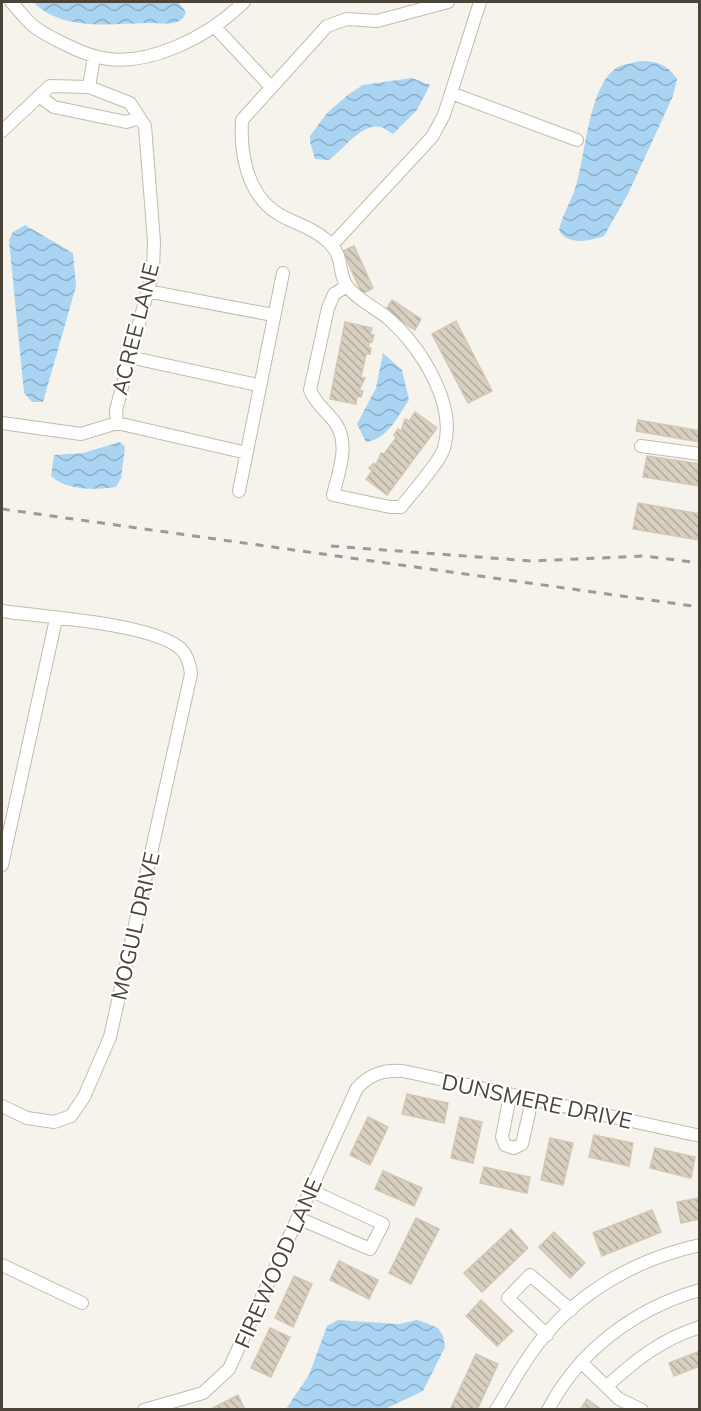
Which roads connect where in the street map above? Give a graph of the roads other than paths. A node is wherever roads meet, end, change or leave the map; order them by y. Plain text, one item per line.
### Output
1 (11, 2) edge
2 (243, 2) edge
3 (448, 2) edge
4 (480, 2) edge
5 (214, 26) junction
6 (94, 57) junction
7 (270, 86) junction
8 (89, 87) junction
9 (451, 93) junction
10 (39, 96) junction
11 (140, 118) junction
12 (2, 131) edge
13 (577, 140) dead end
14 (332, 245) junction
15 (283, 273) dead end
16 (347, 286) junction
17 (147, 291) junction
18 (273, 315) junction
19 (129, 357) junction
20 (258, 385) junction
21 (2, 423) edge
22 (117, 423) junction
23 (641, 446) dead end
24 (247, 453) junction
25 (699, 454) edge
26 (239, 491) dead end
27 (2, 611) edge
28 (56, 619) junction
29 (2, 865) edge
30 (374, 1074) joint
31 (510, 1096) junction
32 (532, 1100) junction
33 (2, 1106) edge
34 (699, 1136) edge
35 (310, 1190) junction
36 (298, 1218) junction
37 (699, 1245) edge
38 (3, 1269) edge
39 (699, 1290) edge
40 (82, 1303) dead end
41 (571, 1310) junction
42 (699, 1327) edge
43 (547, 1335) junction
44 (580, 1362) junction
45 (607, 1386) junction
46 (144, 1410) edge
47 (496, 1410) edge
48 (548, 1410) edge
49 (642, 1410) edge

1 - 6 street
2 - 5 street
3 - 7 street
4 - 9 street
5 - 6 street
5 - 7 street
6 - 8 street
7 - 14 street
8 - 10 street
8 - 11 street
9 - 13 street
9 - 14 street
10 - 11 street
10 - 12 street
11 - 17 street, ACREE LANE
14 - 16 street
15 - 18 street
16 - 16 street
17 - 18 street
17 - 19 street, ACREE LANE
18 - 20 street
19 - 20 street
19 - 22 street, ACREE LANE
20 - 24 street
21 - 22 street, ACREE LANE
22 - 24 street
23 - 25 street
24 - 26 street
27 - 28 street
28 - 29 street
28 - 33 street, MOGUL DRIVE
30 - 31 street, DUNSMERE DRIVE
30 - 35 street, FIREWOOD LANE
31 - 32 street, DUNSMERE DRIVE
31 - 32 street
32 - 34 street, DUNSMERE DRIVE
35 - 36 street, FIREWOOD LANE
35 - 36 street
36 - 46 street, FIREWOOD LANE
37 - 41 street
38 - 40 street
39 - 44 street
41 - 43 street
41 - 43 street
42 - 45 street
43 - 47 street
44 - 45 street
44 - 48 street
45 - 49 street

